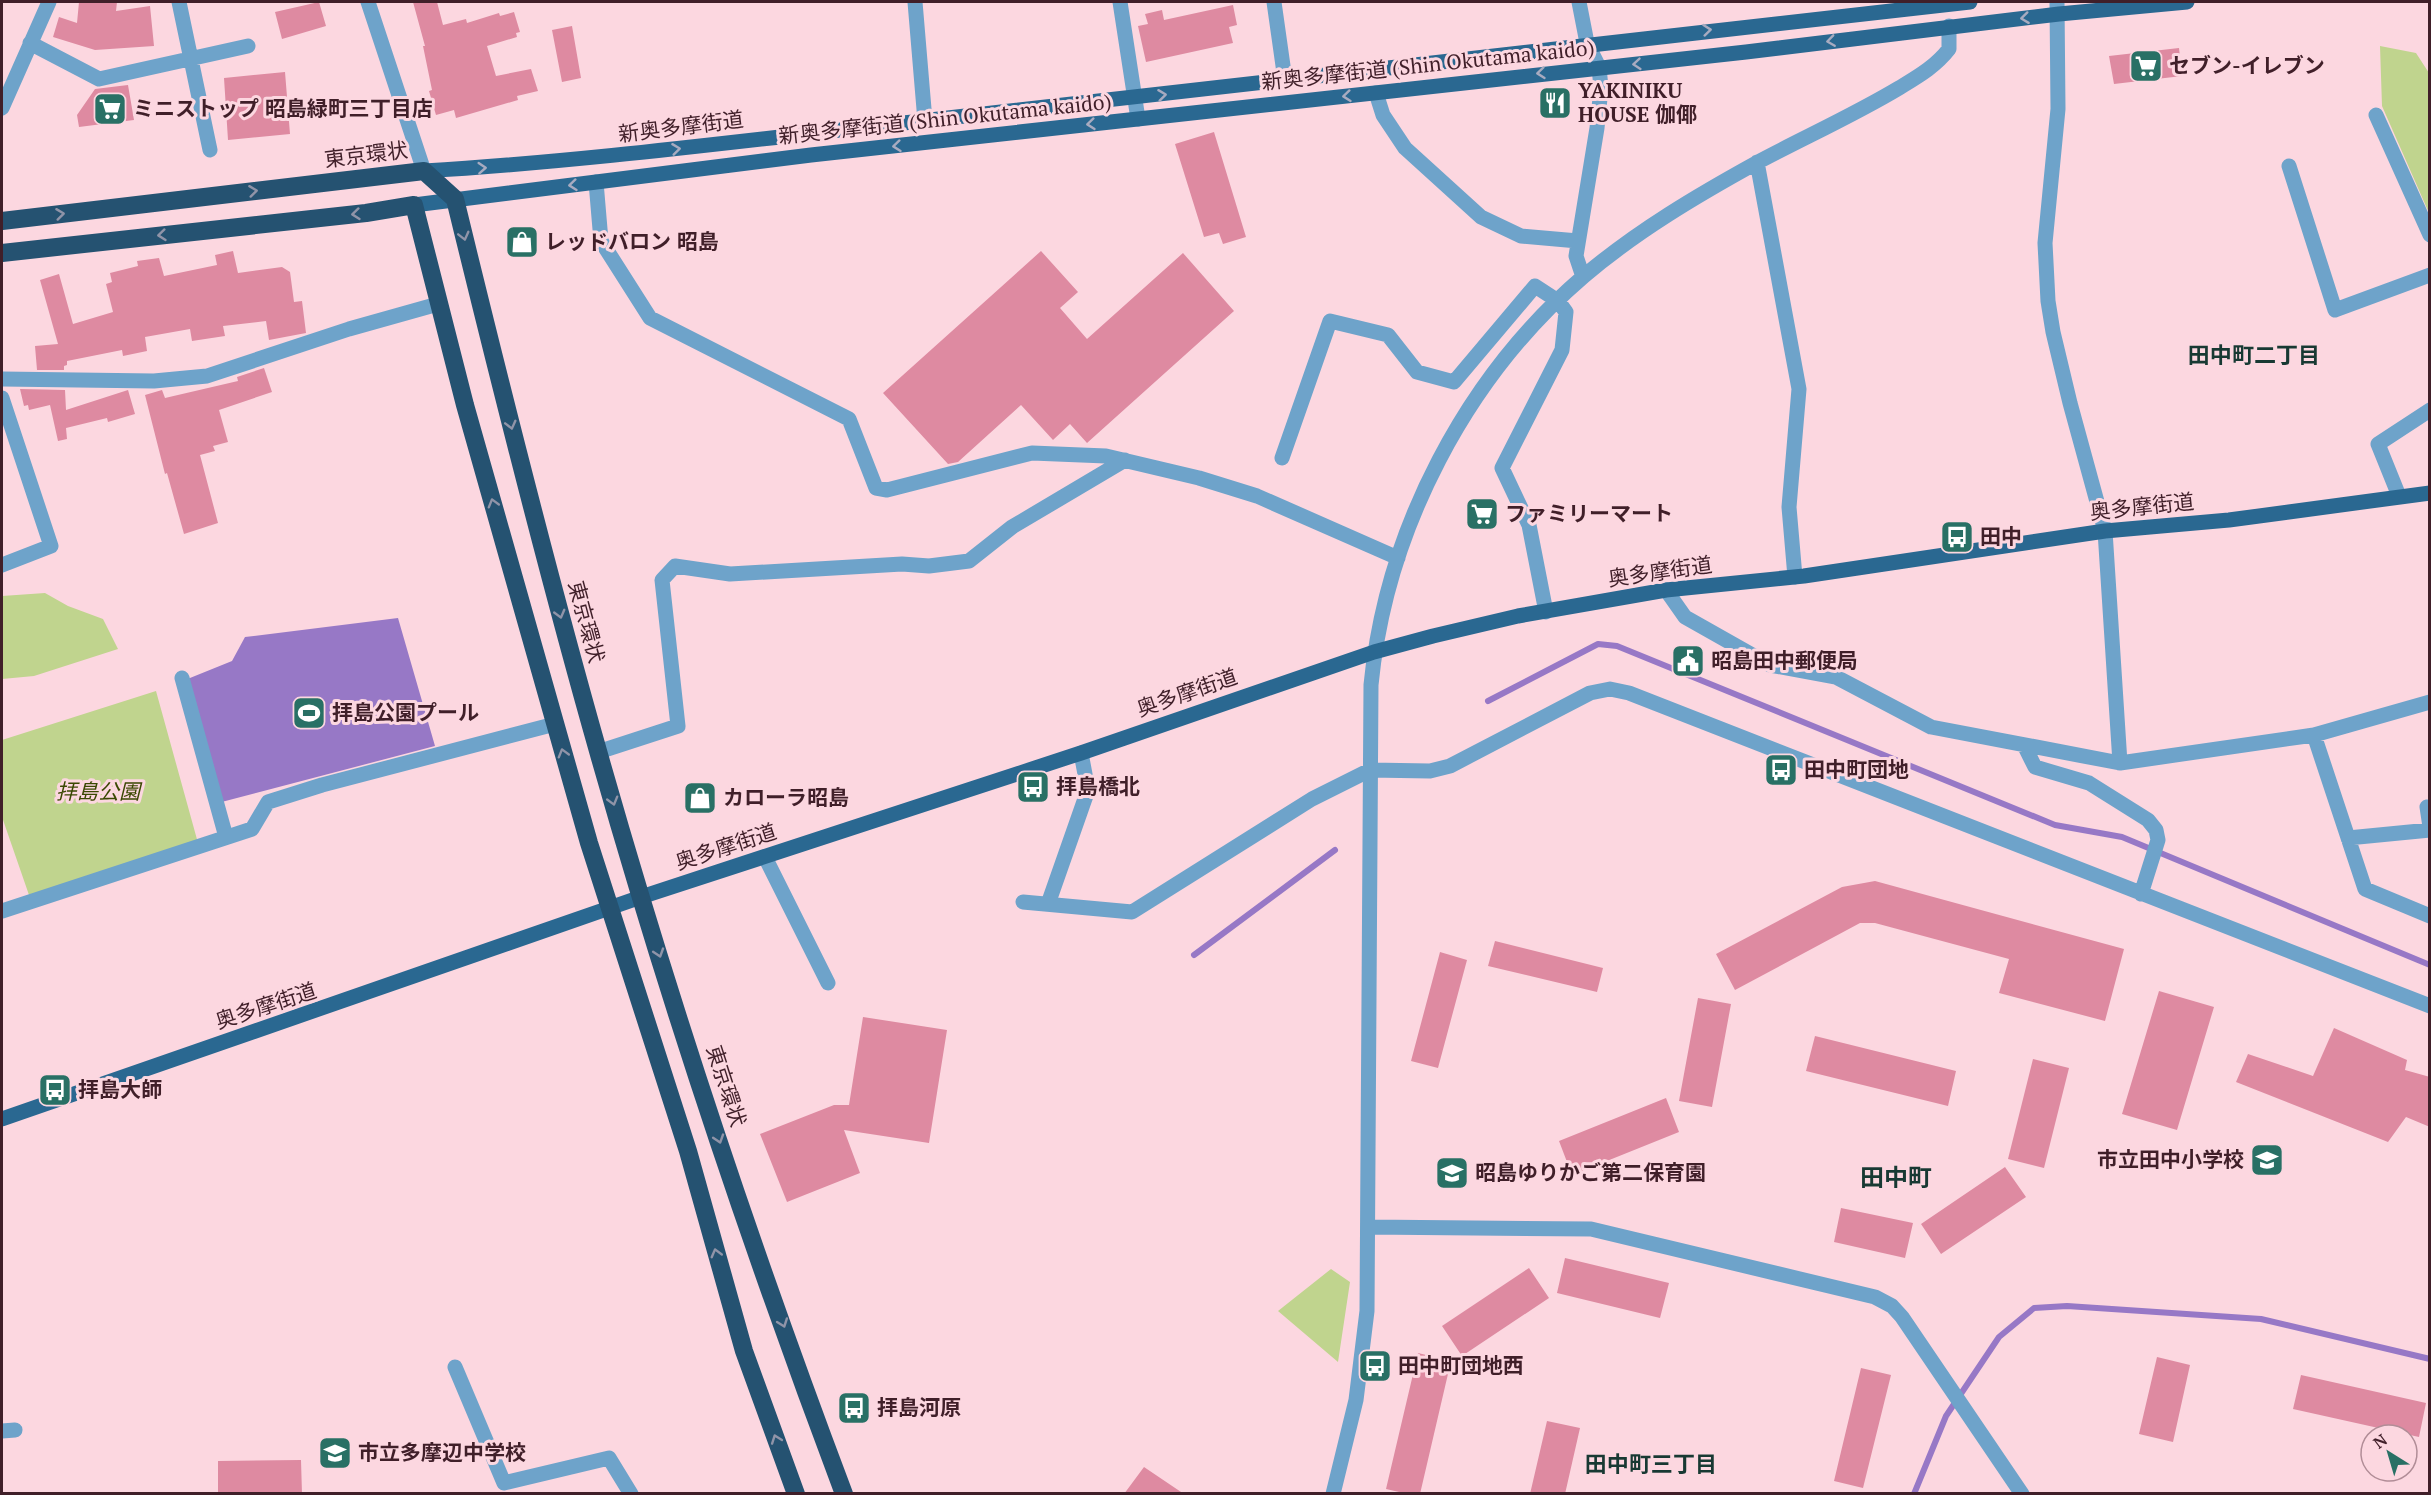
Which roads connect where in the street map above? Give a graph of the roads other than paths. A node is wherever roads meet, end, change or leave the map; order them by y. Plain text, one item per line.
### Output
1 (49, 2) edge
2 (179, 2) edge
3 (368, 2) edge
4 (915, 2) edge
5 (1120, 2) edge
6 (1274, 2) edge
7 (1579, 2) edge
8 (1970, 2) edge
9 (2187, 2) edge
10 (2058, 8) edge
11 (1950, 26) junction
12 (30, 43) junction
13 (1587, 43) junction
14 (248, 46) dead end
15 (190, 59) junction
16 (1599, 67) junction
17 (1285, 80) junction
18 (1376, 93) junction
19 (1136, 98) junction
20 (2, 108) edge
21 (2376, 115) dead end
22 (1138, 119) junction
23 (925, 121) junction
24 (210, 150) dead end
25 (1757, 162) junction
26 (2289, 166) dead end
27 (424, 171) junction
28 (673, 172) joint
29 (596, 182) junction
30 (455, 199) junction
31 (414, 205) junction
32 (2, 221) edge
33 (2430, 235) edge
34 (1578, 241) junction
35 (2, 254) edge
36 (2430, 275) edge
37 (1583, 277) junction
38 (1558, 301) junction
39 (438, 304) junction
40 (2, 379) edge
41 (2, 398) edge
42 (2430, 410) edge
43 (1282, 458) dead end
44 (1125, 460) junction
45 (2430, 493) edge
46 (2399, 496) junction
47 (2106, 531) junction
48 (1398, 558) junction
49 (2, 565) edge
50 (1796, 577) junction
51 (1666, 590) junction
52 (1546, 612) junction
53 (1374, 652) junction
54 (182, 678) dead end
55 (2430, 702) edge
56 (555, 724) junction
57 (2314, 735) junction
58 (2024, 745) junction
59 (598, 752) junction
60 (1080, 753) junction
61 (2121, 763) junction
62 (1370, 770) junction
63 (2427, 807) dead end
64 (2430, 828) edge
65 (226, 837) junction
66 (2348, 838) junction
67 (765, 856) junction
68 (2141, 894) junction
69 (641, 897) junction
70 (1023, 902) dead end
71 (1048, 904) junction
72 (610, 910) junction
73 (2, 911) edge
74 (2430, 916) edge
75 (828, 983) dead end
76 (2430, 1006) edge
77 (2, 1119) edge
78 (1368, 1227) junction
79 (455, 1367) dead end
80 (631, 1494) edge
81 (796, 1494) edge
82 (844, 1494) edge
83 (1333, 1494) edge
84 (2022, 1494) edge

1 - 12 street
2 - 15 street
3 - 27 street
4 - 23 street
5 - 19 street
6 - 17 street
7 - 13 street
13 -> 8 main road, 新奥多摩街道 (Shin Okutama kaido)
9 - 10 main road, 新奥多摩街道 (Shin Okutama kaido)
10 -> 11 main road, 新奥多摩街道 (Shin Okutama kaido)
10 - 47 street
11 -> 16 main road, 新奥多摩街道 (Shin Okutama kaido)
11 - 25 street
12 - 15 street
12 - 20 street
13 - 16 street
13 - 17 main road, 新奥多摩街道
14 - 15 street
15 - 24 street
16 -> 18 main road, 新奥多摩街道 (Shin Okutama kaido)
16 - 34 street
19 -> 17 main road, 新奥多摩街道
18 -> 22 main road, 新奥多摩街道 (Shin Okutama kaido)
18 - 34 street
19 - 22 street
19 - 23 main road, 新奥多摩街道
21 - 33 street
22 -> 28 main road, 新奥多摩街道 (Shin Okutama kaido)
27 -> 23 main road, 新奥多摩街道
25 - 37 street
25 - 50 street
26 - 36 street
27 - 30 highway, 東京環状
27 - 31 highway
32 -> 27 highway, 東京環状
28 - 29 main road, 新奥多摩街道
29 -> 30 main road, 新奥多摩街道
29 - 44 street
30 - 31 main road
30 -> 59 highway, 東京環状
31 -> 35 highway
31 - 39 highway
34 - 37 street
37 - 38 street
38 - 43 street
38 - 48 street
38 - 52 street
39 - 40 street
56 -> 39 highway
41 - 49 street
42 - 46 street
44 - 48 street
44 - 59 street
45 - 46 main road, 奥多摩街道
46 - 47 main road, 奥多摩街道
47 - 50 main road, 奥多摩街道
47 - 61 street
48 - 53 street
50 - 51 main road, 奥多摩街道
51 - 52 main road, 奥多摩街道
51 - 58 street
52 - 53 main road, 奥多摩街道
53 - 60 main road, 奥多摩街道
53 - 62 street
54 - 65 street
55 - 57 street
56 - 65 street
72 -> 56 highway
57 - 61 street
57 - 66 street
58 - 61 street
58 - 68 street
59 -> 69 highway, 東京環状
60 - 67 main road, 奥多摩街道
60 - 71 street
62 - 68 street
62 - 71 street
62 - 78 street
63 - 64 street
64 - 66 street
65 - 73 street
66 - 74 street
67 - 69 main road, 奥多摩街道
67 - 75 street
68 - 76 street
69 - 72 main road, 奥多摩街道
69 -> 82 highway, 東京環状
70 - 71 street
72 - 77 main road, 奥多摩街道
81 -> 72 highway
78 - 83 street
78 - 84 street
79 - 80 street

